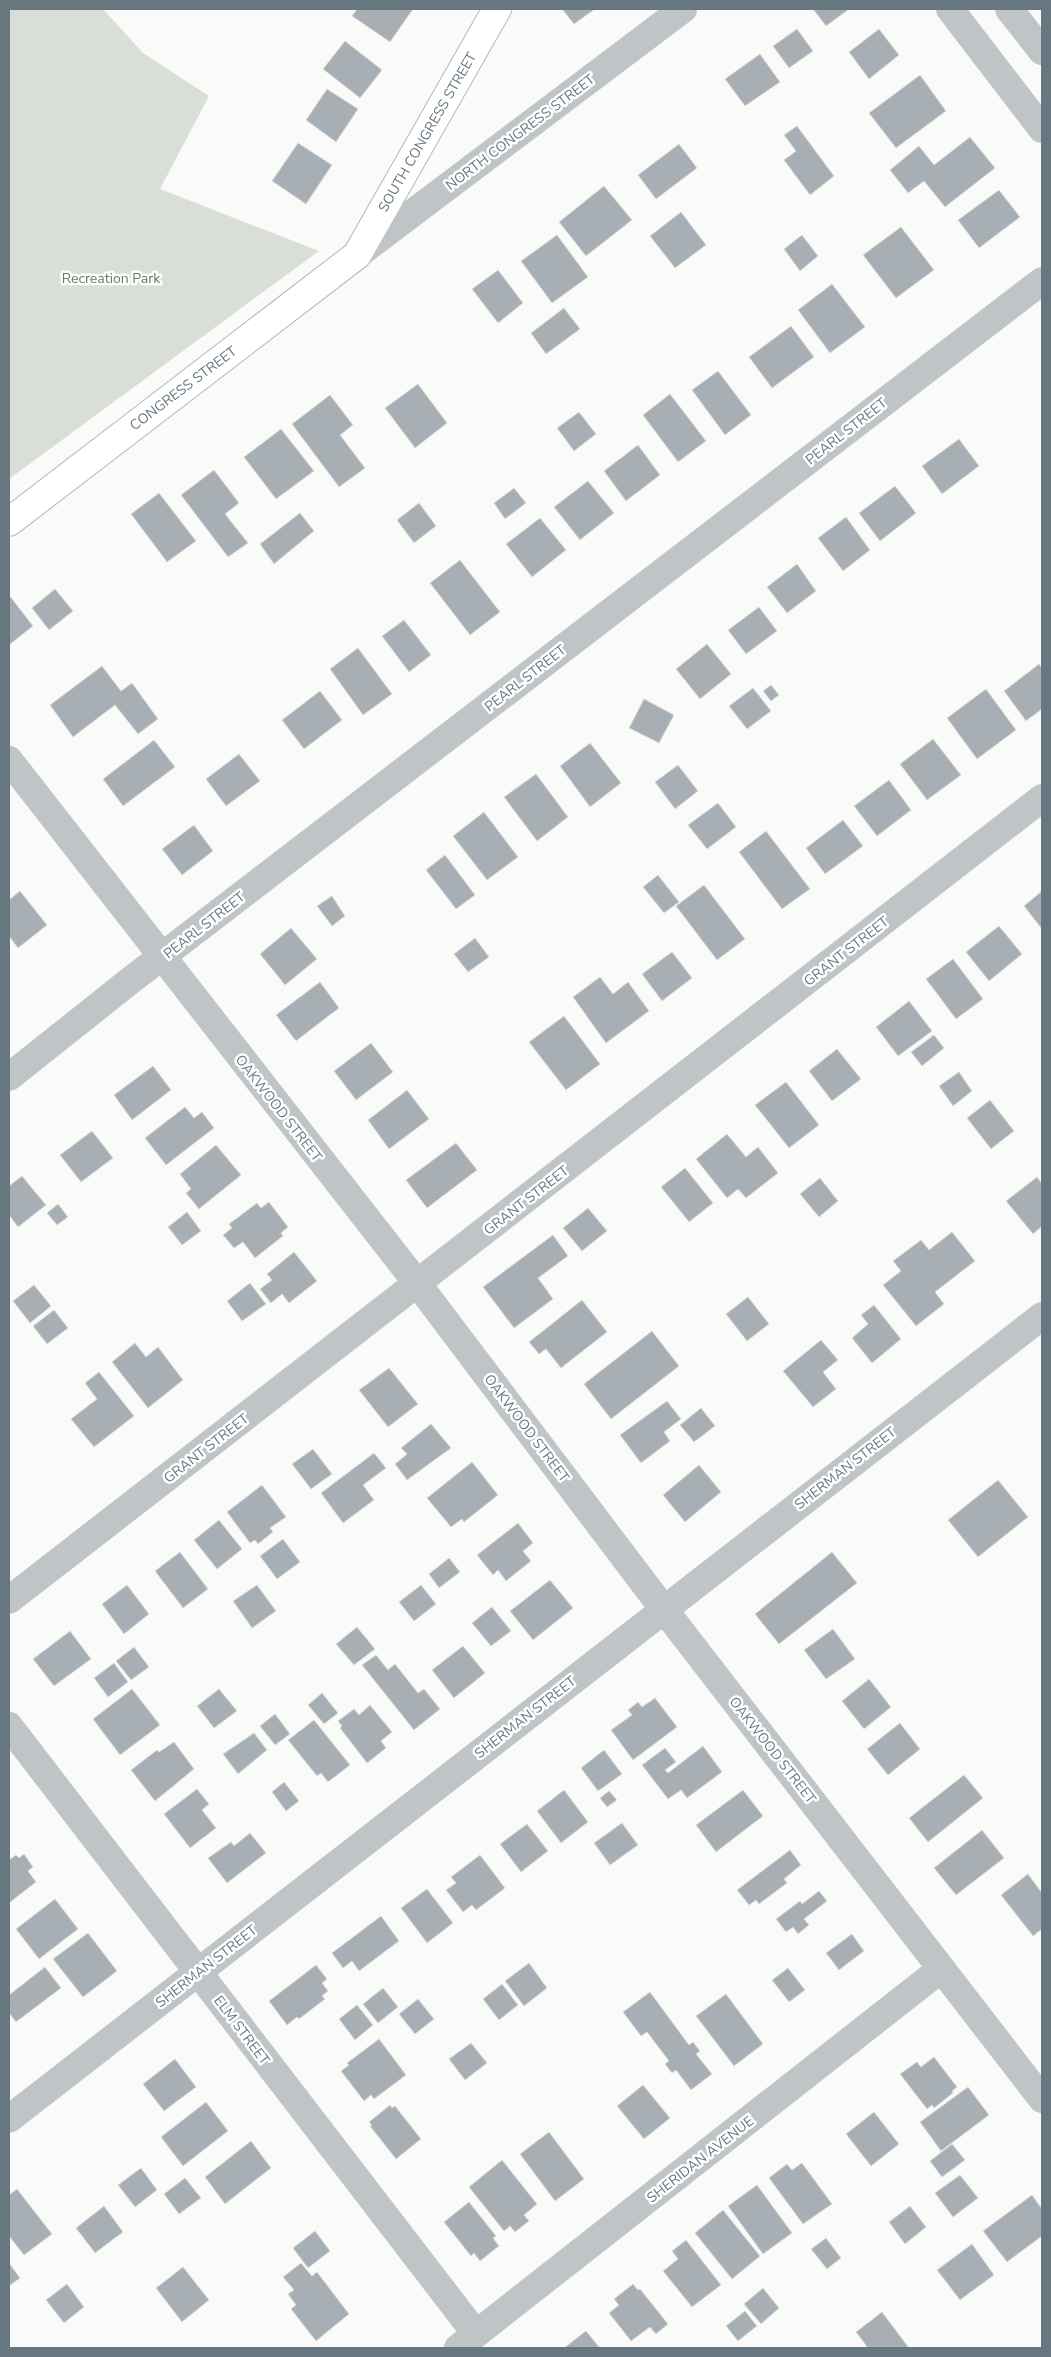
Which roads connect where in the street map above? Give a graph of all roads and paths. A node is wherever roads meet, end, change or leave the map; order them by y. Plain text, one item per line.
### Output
1 (497, 9) edge
2 (683, 9) edge
3 (950, 9) edge
4 (1009, 9) edge
5 (1042, 51) edge
6 (1042, 130) edge
7 (357, 255) junction
8 (1042, 281) edge
9 (9, 522) edge
10 (9, 760) edge
11 (1042, 798) edge
12 (162, 957) junction
13 (9, 1077) edge
14 (417, 1284) junction
15 (1042, 1316) edge
16 (9, 1600) edge
17 (663, 1609) junction
18 (9, 1726) edge
19 (941, 1969) junction
20 (198, 1973) junction
21 (1042, 2099) edge
22 (9, 2119) edge
23 (467, 2341) edge

1 - 7 street, SOUTH CONGRESS STREET
2 - 7 street, NORTH CONGRESS STREET
3 - 6 street
4 - 5 street
7 - 9 street, CONGRESS STREET
8 - 12 street, PEARL STREET
10 - 12 street, OAKWOOD STREET
11 - 14 street, GRANT STREET
12 - 13 street, PEARL STREET
12 - 14 street, OAKWOOD STREET
14 - 16 street, GRANT STREET
14 - 17 street, OAKWOOD STREET
15 - 17 street, SHERMAN STREET
17 - 19 street, OAKWOOD STREET
17 - 20 street, SHERMAN STREET
18 - 20 street, ELM STREET
19 - 21 street, OAKWOOD STREET
19 - 23 street, SHERIDAN AVENUE
20 - 22 street, SHERMAN STREET
20 - 23 street, ELM STREET

